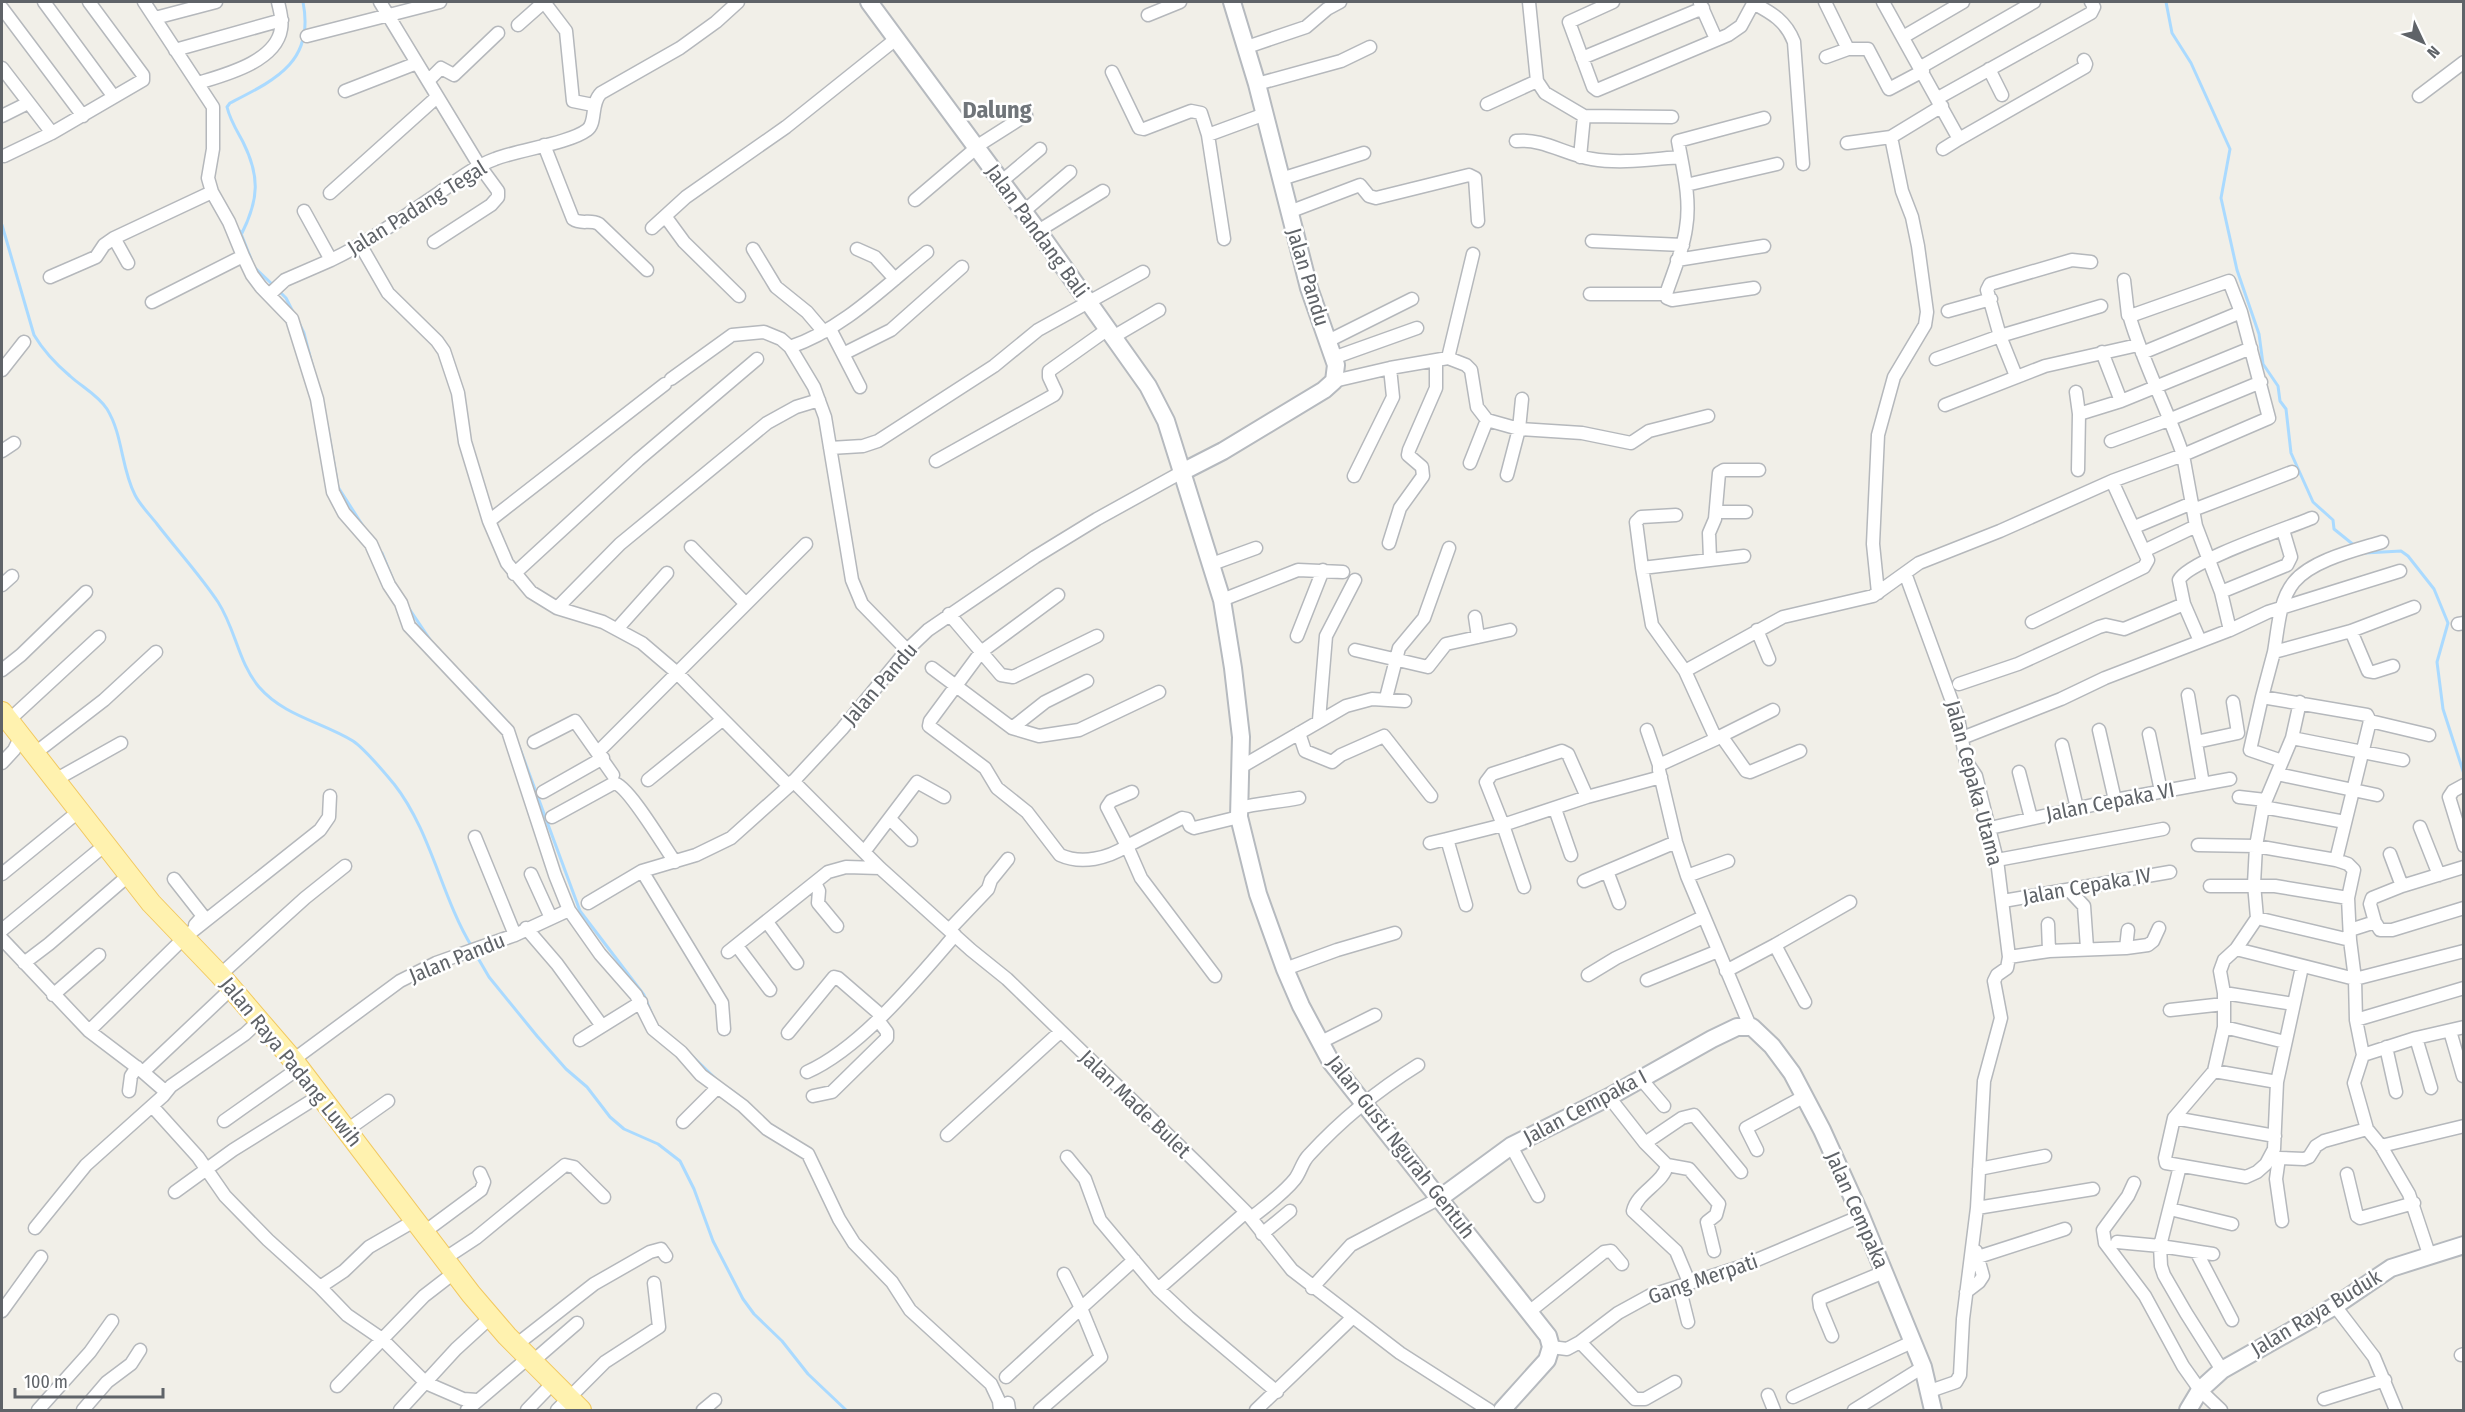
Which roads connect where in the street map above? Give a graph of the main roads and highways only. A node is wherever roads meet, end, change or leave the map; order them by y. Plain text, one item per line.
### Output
1 (3, 715) edge
2 (568, 1406) edge

1 - 2 main road, Jalan Raya Padang Luwih

